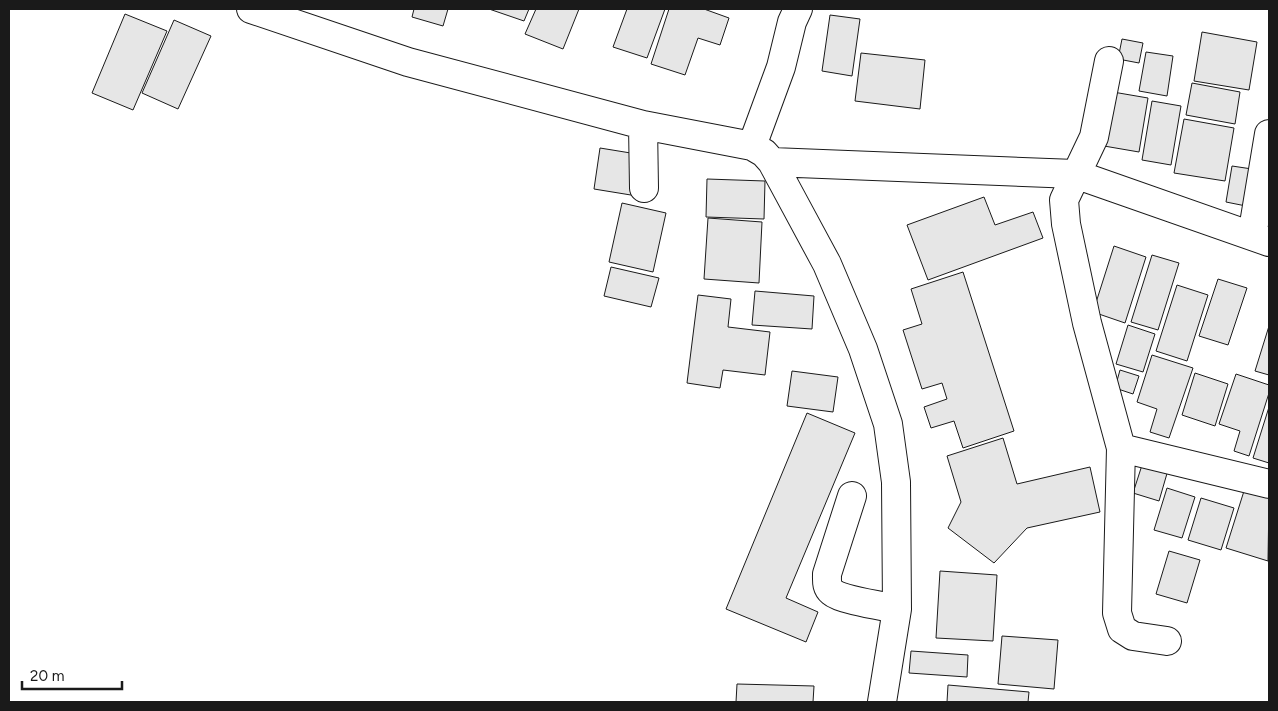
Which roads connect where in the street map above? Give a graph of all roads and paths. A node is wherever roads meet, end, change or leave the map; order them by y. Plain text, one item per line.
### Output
1 (251, 9) edge
2 (798, 9) edge
3 (1109, 61) dead end
4 (643, 125) junction
5 (1269, 134) edge
6 (762, 154) junction
7 (1075, 174) junction
8 (644, 188) dead end
9 (1261, 239) edge
10 (1121, 448) junction
11 (1269, 484) edge
12 (852, 496) dead end
13 (897, 609) junction
14 (1167, 641) dead end
15 (882, 702) edge

1 - 4 street
2 - 6 street
3 - 7 street
4 - 6 street
4 - 8 street
5 - 9 street
6 - 7 street
6 - 13 street
7 - 9 street
7 - 10 street
10 - 11 street
10 - 14 street
12 - 13 street
13 - 15 street

